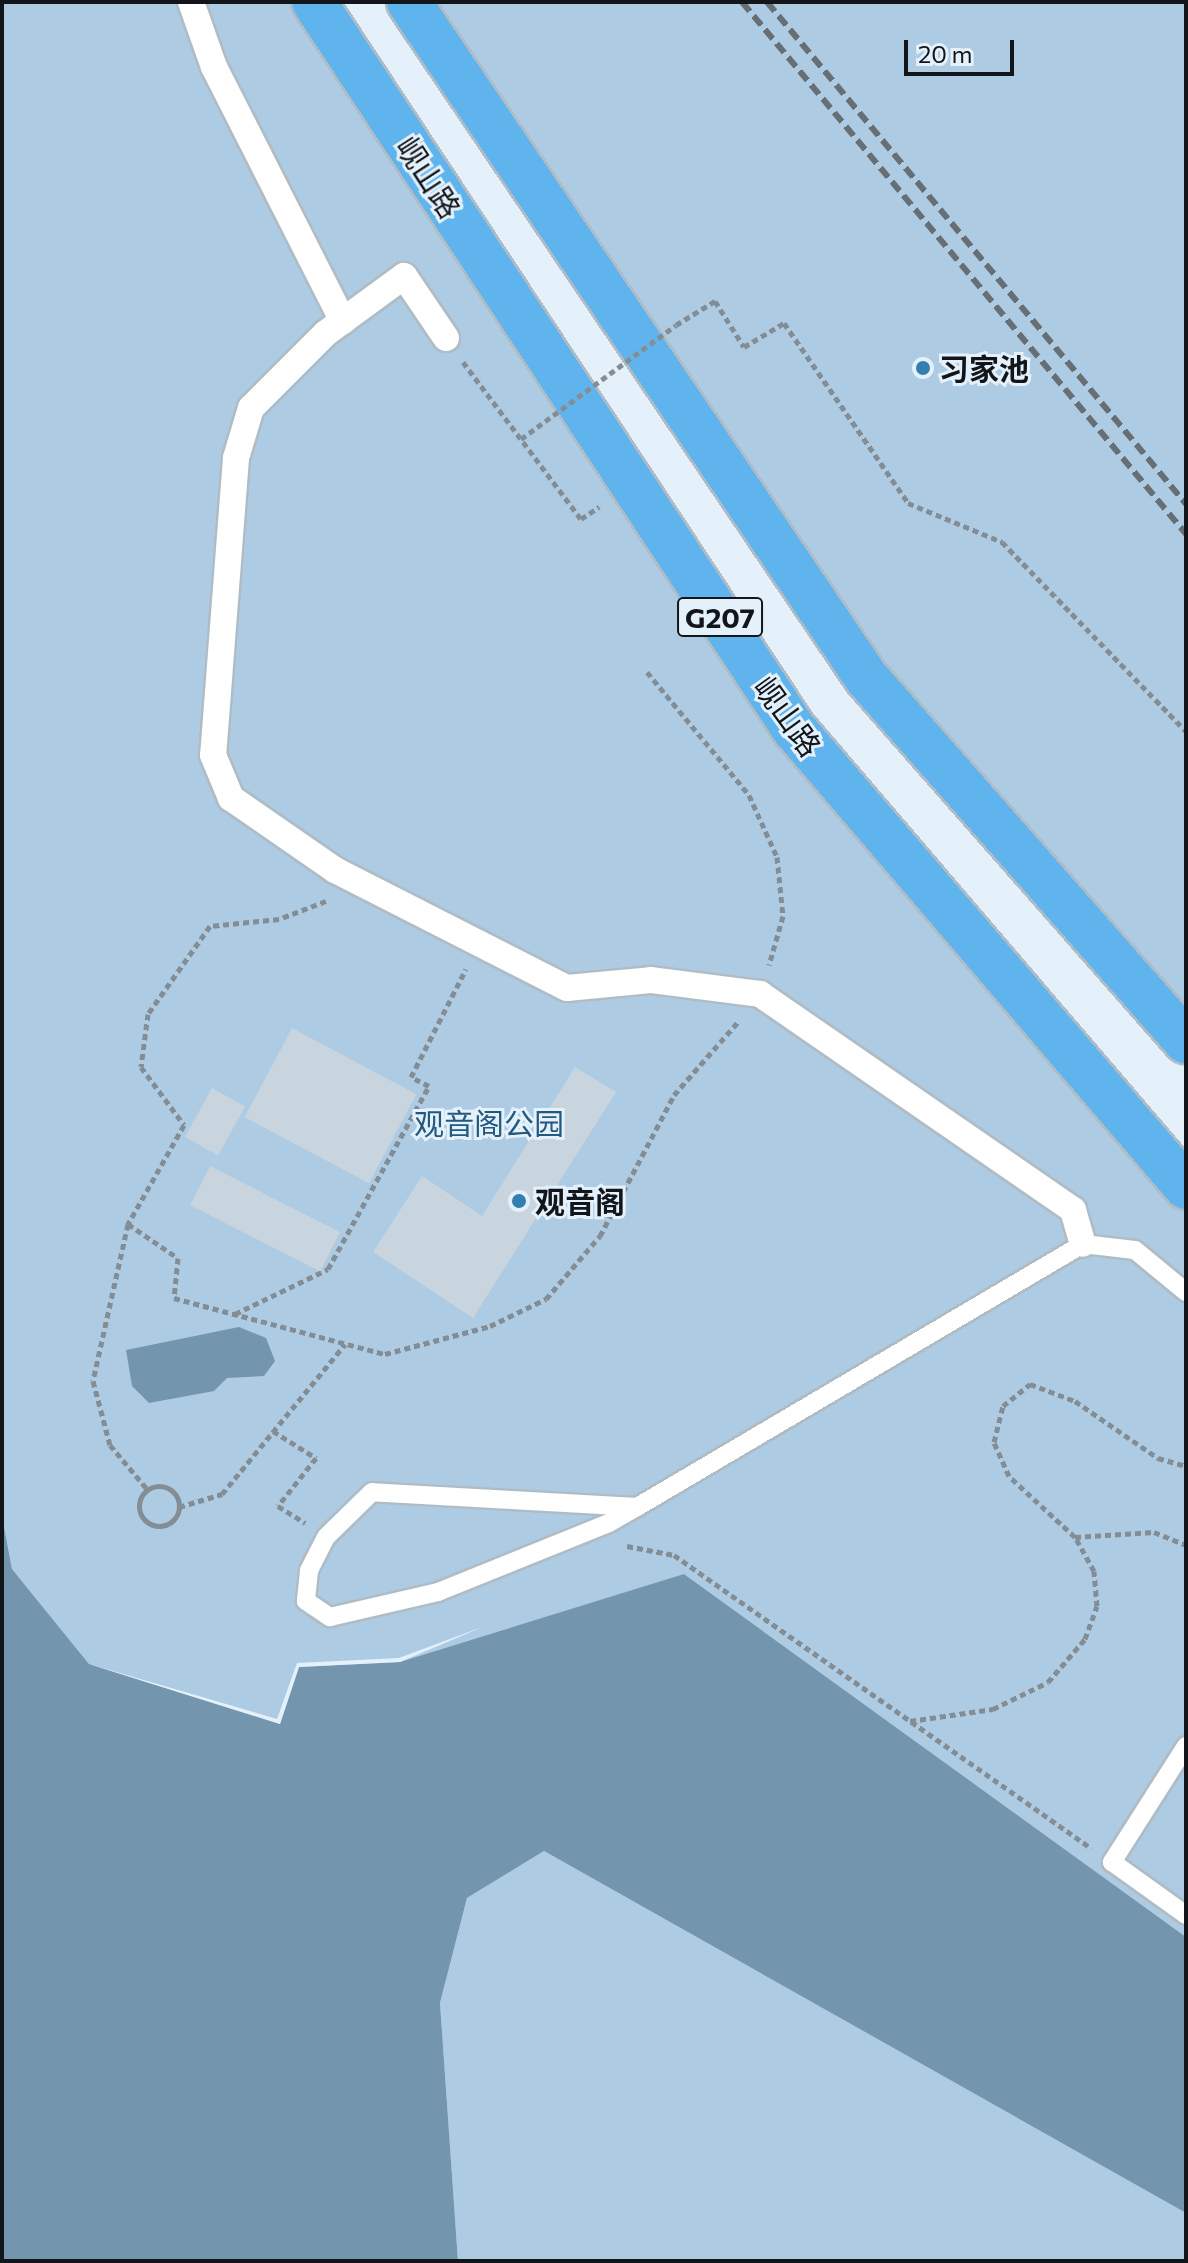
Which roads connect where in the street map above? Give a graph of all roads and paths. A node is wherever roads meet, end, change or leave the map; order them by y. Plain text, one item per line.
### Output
1 (191, 2) edge
2 (314, 2) edge
3 (409, 2) edge
4 (343, 321) junction
5 (446, 338) joint
6 (521, 439) junction
7 (581, 519) dead end
8 (647, 672) dead end
9 (1186, 731) edge
10 (345, 876) junction
11 (479, 943) junction
12 (760, 994) junction
13 (1186, 1041) edge
14 (1186, 1187) edge
15 (128, 1224) junction
16 (1083, 1244) junction
17 (1186, 1292) edge
18 (234, 1314) junction
19 (345, 1344) junction
20 (273, 1431) junction
21 (1186, 1466) edge
22 (148, 1490) junction
23 (179, 1507) junction
24 (637, 1507) junction
25 (326, 1537) junction
26 (1075, 1537) junction
27 (562, 1542) junction
28 (1186, 1545) edge
29 (910, 1721) junction
30 (1186, 1746) edge
31 (1112, 1862) junction
32 (1186, 1915) edge

1 - 4 street
2 - 14 highway, 岘山路 / G207
3 - 13 highway, G207
4 - 5 street
4 - 10 street
5 - 6 path
6 - 7 path
6 - 9 path, bridge
8 - 12 path
10 - 11 street
10 - 15 path
11 - 12 street
11 - 18 path
12 - 16 street
12 - 19 path
15 - 18 path
15 - 22 path
16 - 17 lane
16 - 24 lane
18 - 19 path
19 - 20 path
20 - 23 path
20 - 25 path
21 - 26 path
22 - 23 path
22 - 23 path
24 - 25 lane
24 - 27 lane
25 - 27 lane
26 - 28 path
26 - 29 path
27 - 29 path
29 - 31 path
30 - 31 lane
31 - 32 lane

